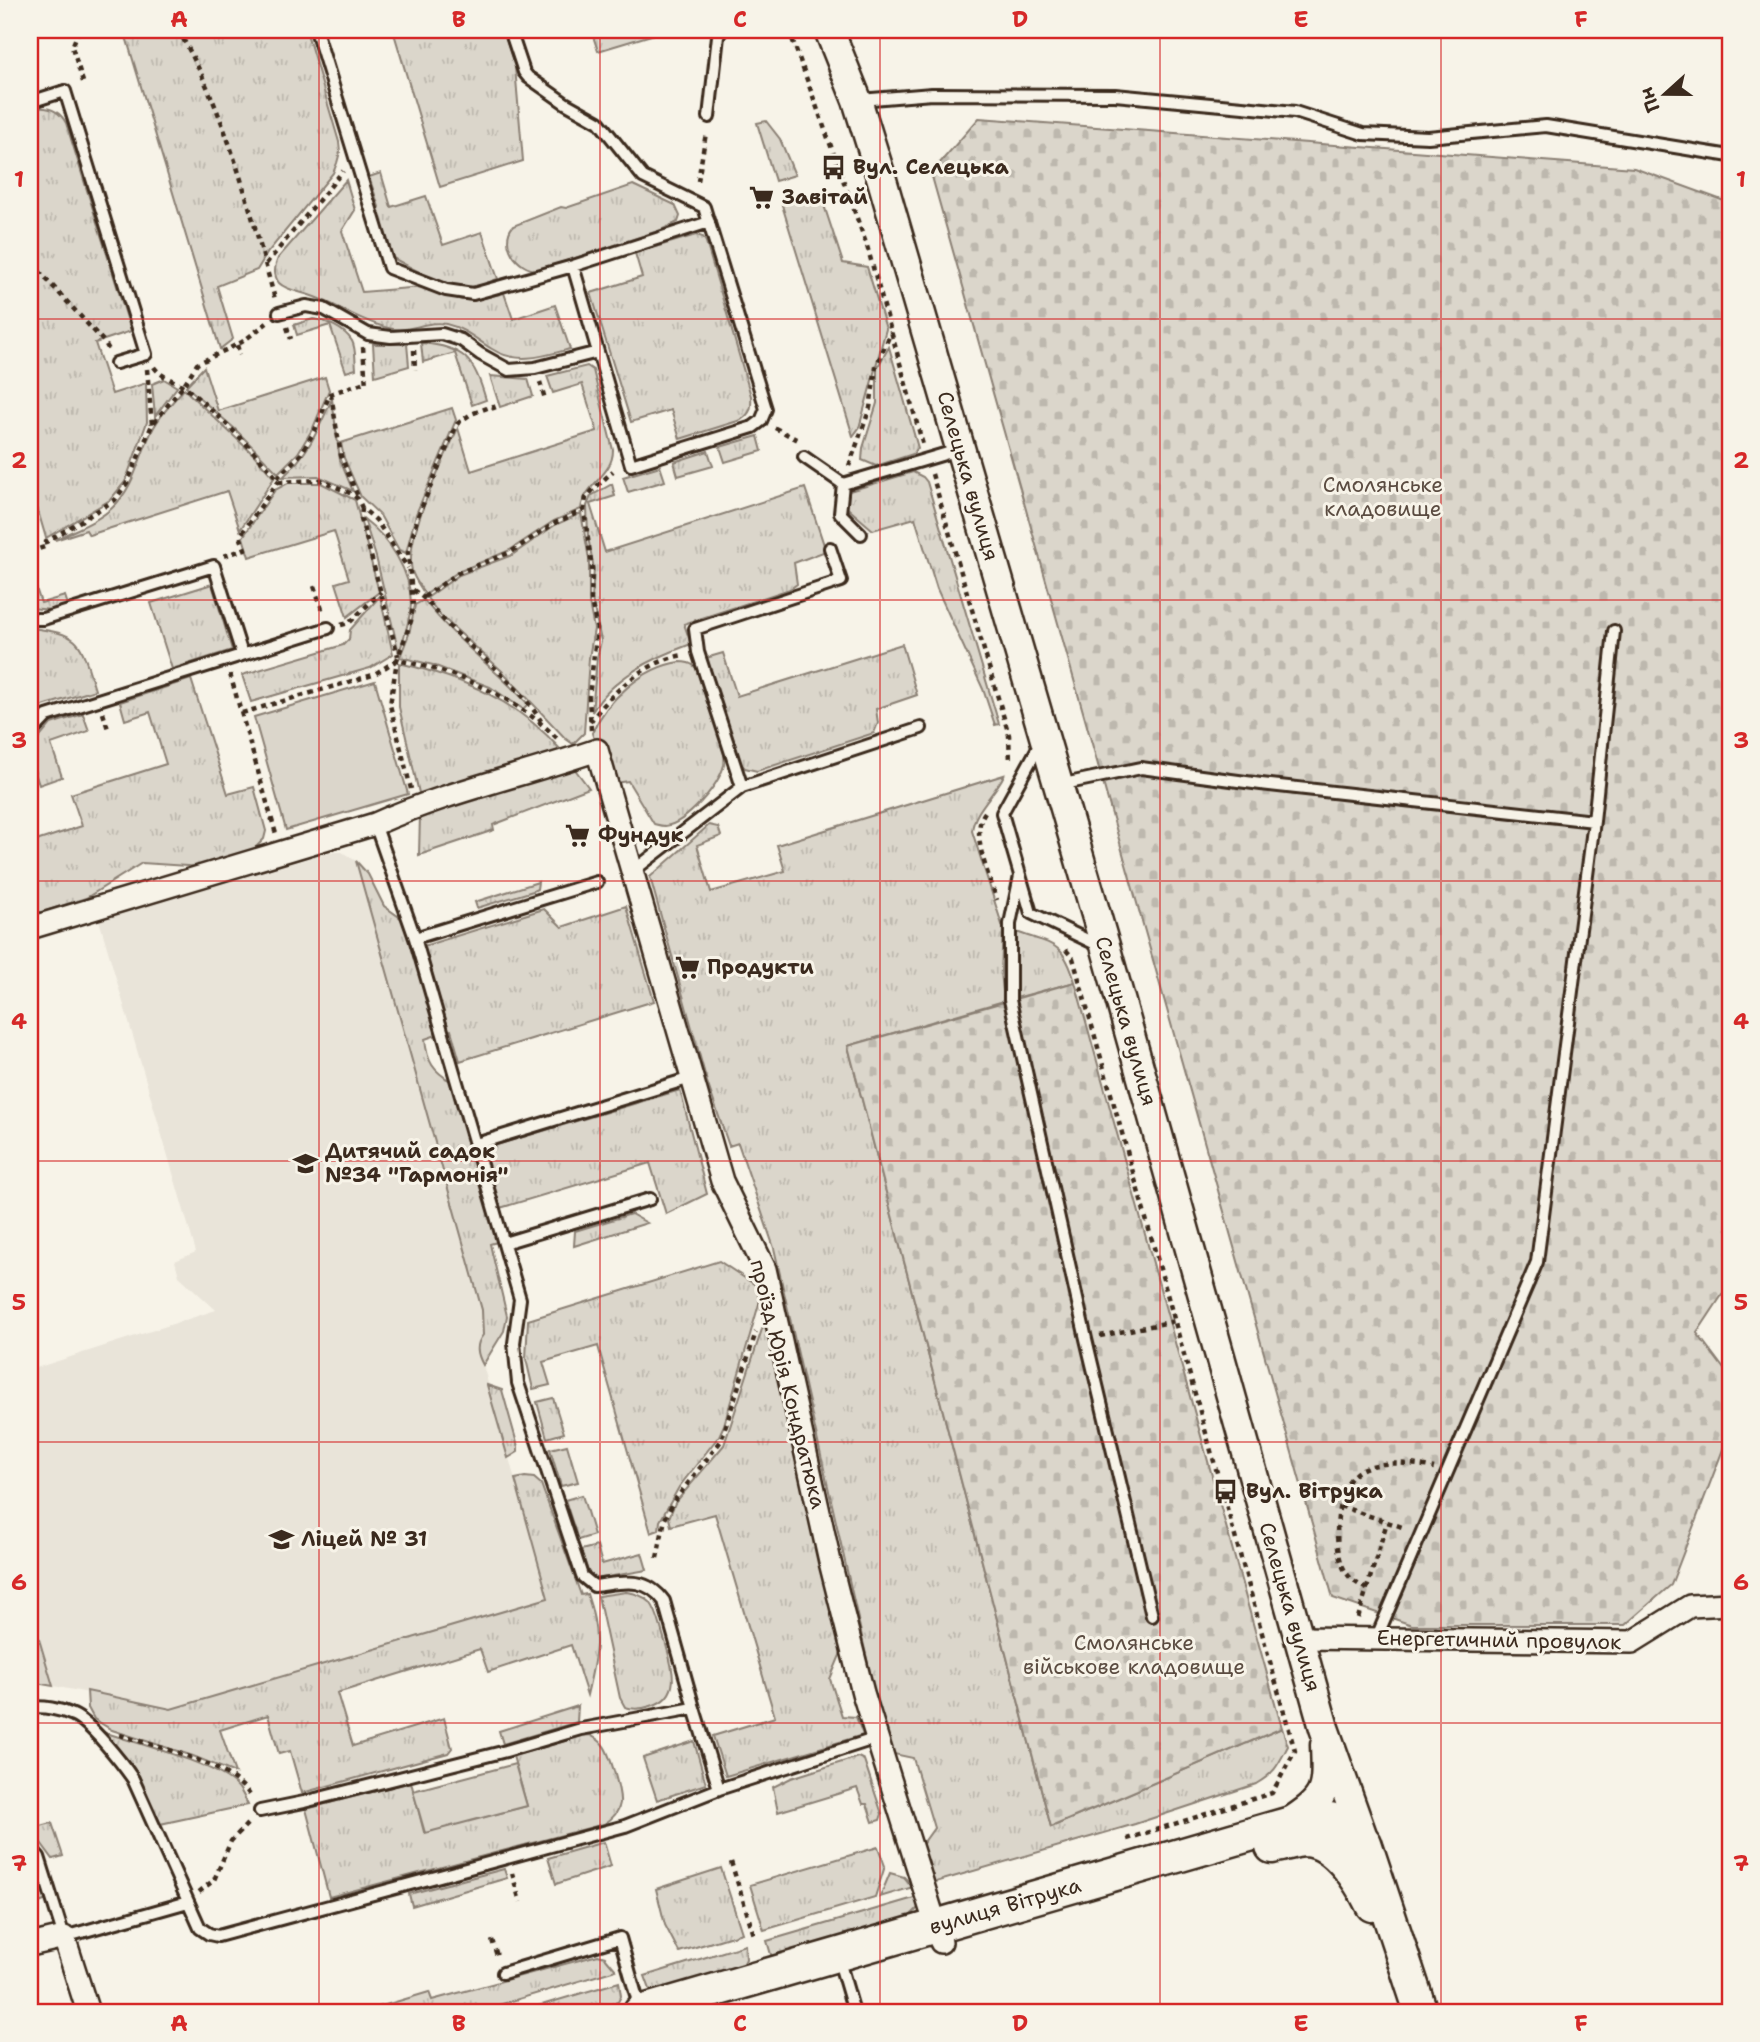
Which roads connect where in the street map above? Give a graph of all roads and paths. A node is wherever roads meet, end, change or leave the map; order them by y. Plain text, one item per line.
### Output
1 (79, 30) edge
2 (178, 30) edge
3 (316, 30) edge
4 (510, 30) edge
5 (722, 30) edge
6 (789, 30) edge
7 (829, 30) edge
8 (84, 85) dead end
9 (857, 100) junction
10 (30, 102) edge
11 (709, 117) joint
12 (355, 156) junction
13 (1730, 156) edge
14 (698, 181) dead end
15 (709, 222) junction
16 (30, 253) edge
17 (265, 265) junction
18 (573, 266) junction
19 (279, 313) junction
20 (891, 331) junction
21 (362, 332) junction
22 (237, 345) junction
23 (598, 352) junction
24 (146, 354) junction
25 (240, 355) dead end
26 (116, 363) joint
27 (183, 386) junction
28 (331, 394) junction
29 (496, 414) dead end
30 (761, 421) junction
31 (152, 425) junction
32 (961, 449) junction
33 (804, 457) joint
34 (927, 459) junction
35 (614, 471) dead end
36 (278, 479) junction
37 (843, 484) junction
38 (362, 506) junction
39 (584, 510) junction
40 (861, 534) dead end
41 (830, 548) dead end
42 (30, 552) edge
43 (223, 556) dead end
44 (408, 569) junction
45 (314, 586) dead end
46 (412, 589) junction
47 (381, 593) junction
48 (424, 597) junction
49 (30, 619) edge
50 (328, 628) junction
51 (1614, 631) dead end
52 (698, 652) junction
53 (242, 654) junction
54 (225, 659) junction
55 (397, 659) junction
56 (242, 713) junction
57 (541, 721) junction
58 (590, 723) junction
59 (920, 728) dead end
60 (30, 734) edge
61 (1044, 736) junction
62 (597, 750) junction
63 (575, 757) junction
64 (1010, 768) dead end
65 (30, 775) edge
66 (1058, 786) junction
67 (741, 787) junction
68 (35, 792) dead end
69 (991, 804) dead end
70 (415, 807) junction
71 (1594, 821) junction
72 (375, 824) junction
73 (281, 852) junction
74 (633, 871) junction
75 (1020, 876) junction
76 (597, 882) dead end
77 (1010, 924) junction
78 (30, 928) edge
79 (415, 938) junction
80 (1062, 946) dead end
81 (1106, 949) junction
82 (691, 1078) junction
83 (475, 1144) junction
84 (650, 1199) dead end
85 (504, 1243) junction
86 (769, 1290) junction
87 (1175, 1321) junction
88 (1086, 1339) junction
89 (1448, 1471) junction
90 (1340, 1506) junction
91 (1387, 1522) junction
92 (1421, 1534) junction
93 (657, 1558) dead end
94 (1367, 1589) junction
95 (1730, 1604) edge
96 (1152, 1616) dead end
97 (1299, 1639) junction
98 (1351, 1639) junction
99 (1376, 1639) junction
100 (30, 1708) edge
101 (694, 1708) junction
102 (114, 1733) dead end
103 (877, 1738) junction
104 (1329, 1745) junction
105 (719, 1789) junction
106 (260, 1811) junction
107 (1346, 1820) junction
108 (1296, 1832) junction
109 (1127, 1839) dead end
110 (30, 1846) edge
111 (508, 1858) junction
112 (731, 1863) dead end
113 (188, 1902) junction
114 (520, 1902) dead end
115 (1373, 1907) junction
116 (938, 1934) junction
117 (754, 1936) dead end
118 (64, 1937) junction
119 (30, 1945) edge
120 (842, 1971) junction
121 (503, 1973) dead end
122 (88, 2012) edge
123 (640, 2012) edge
124 (700, 2012) edge
125 (854, 2012) edge
126 (1408, 2012) edge
127 (1421, 2012) edge

1 - 8 path
2 - 17 path
3 - 12 lane
4 - 15 lane
5 - 11 lane
6 - 20 path
7 - 9 street, Селецька вулиця
9 - 13 lane
9 - 32 street, Селецька вулиця
10 - 24 lane
11 - 14 path
12 - 17 path
12 - 18 lane
15 - 18 lane
15 - 30 lane
16 - 26 path
17 - 19 path
18 - 23 lane
19 - 21 lane
19 - 22 path
20 - 34 path
20 - 37 path
21 - 23 lane
21 - 28 path
22 - 25 path
22 - 27 path
23 - 30 lane
24 - 26 lane
24 - 27 path
24 - 31 path
27 - 31 path
27 - 36 path
28 - 36 path
28 - 38 path
29 - 44 path
30 - 33 path
31 - 42 path
32 - 34 lane
32 - 61 street, Селецька вулиця
33 - 37 lane
34 - 37 lane
34 - 64 path
35 - 39 path
36 - 38 path
36 - 43 path
37 - 40 lane
38 - 44 path
38 - 47 path
39 - 48 path
39 - 58 path
41 - 52 lane
44 - 46 path
45 - 50 path
46 - 48 path
46 - 55 path
47 - 50 path
47 - 55 path
48 - 57 path
49 - 53 lane
50 - 53 lane
51 - 71 lane
52 - 58 path
52 - 67 lane
53 - 54 lane
54 - 56 path
54 - 60 lane
55 - 56 path
55 - 57 path
55 - 70 path
56 - 73 path
57 - 63 path
58 - 62 path
59 - 67 lane
61 - 66 street, Селецька вулиця
61 - 75 lane
62 - 63 street
62 - 74 street, проїзд Юрія Кондратюка
63 - 70 street
65 - 68 path
66 - 71 lane
66 - 81 street, Селецька вулиця
67 - 74 lane
69 - 77 path
70 - 72 street
71 - 89 lane
72 - 73 street
72 - 79 lane
73 - 78 street
74 - 82 street, проїзд Юрія Кондратюка
75 - 77 lane
75 - 81 lane
76 - 79 lane
77 - 88 lane
79 - 83 lane
80 - 87 path
81 - 97 street, Селецька вулиця
82 - 83 lane
82 - 86 street, проїзд Юрія Кондратюка
83 - 85 lane
84 - 85 lane
85 - 101 lane
86 - 93 path
86 - 103 street, проїзд Юрія Кондратюка
87 - 88 path
87 - 109 path
88 - 96 lane
89 - 90 path
89 - 92 lane
90 - 91 path
90 - 94 path
91 - 92 path
91 - 94 path
92 - 99 lane
94 - 98 path
95 - 99 street, Енергетичний провулок
97 - 98 street, Енергетичний провулок
97 - 104 street, Селецька вулиця
98 - 99 street, Енергетичний провулок
100 - 113 lane
101 - 105 lane
101 - 106 lane
102 - 106 path
103 - 105 lane
103 - 116 street, проїзд Юрія Кондратюка
104 - 107 street, Селецька вулиця
104 - 107 street
104 - 108 street
105 - 111 lane
106 - 113 path
107 - 108 main road, вулиця Вітрука
107 - 115 street, Селецька вулиця
107 - 127 main road, Селецька вулиця
108 - 115 main road, Селецька вулиця
108 - 116 main road, вулиця Вітрука
110 - 118 lane
111 - 113 lane
111 - 114 path
112 - 117 path
113 - 118 lane
115 - 126 main road, Селецька вулиця
116 - 120 main road, вулиця Вітрука
116 - 123 main road, вулиця Вітрука
118 - 119 street
118 - 122 street
120 - 124 main road, вулиця Вітрука
120 - 125 lane
121 - 123 lane

